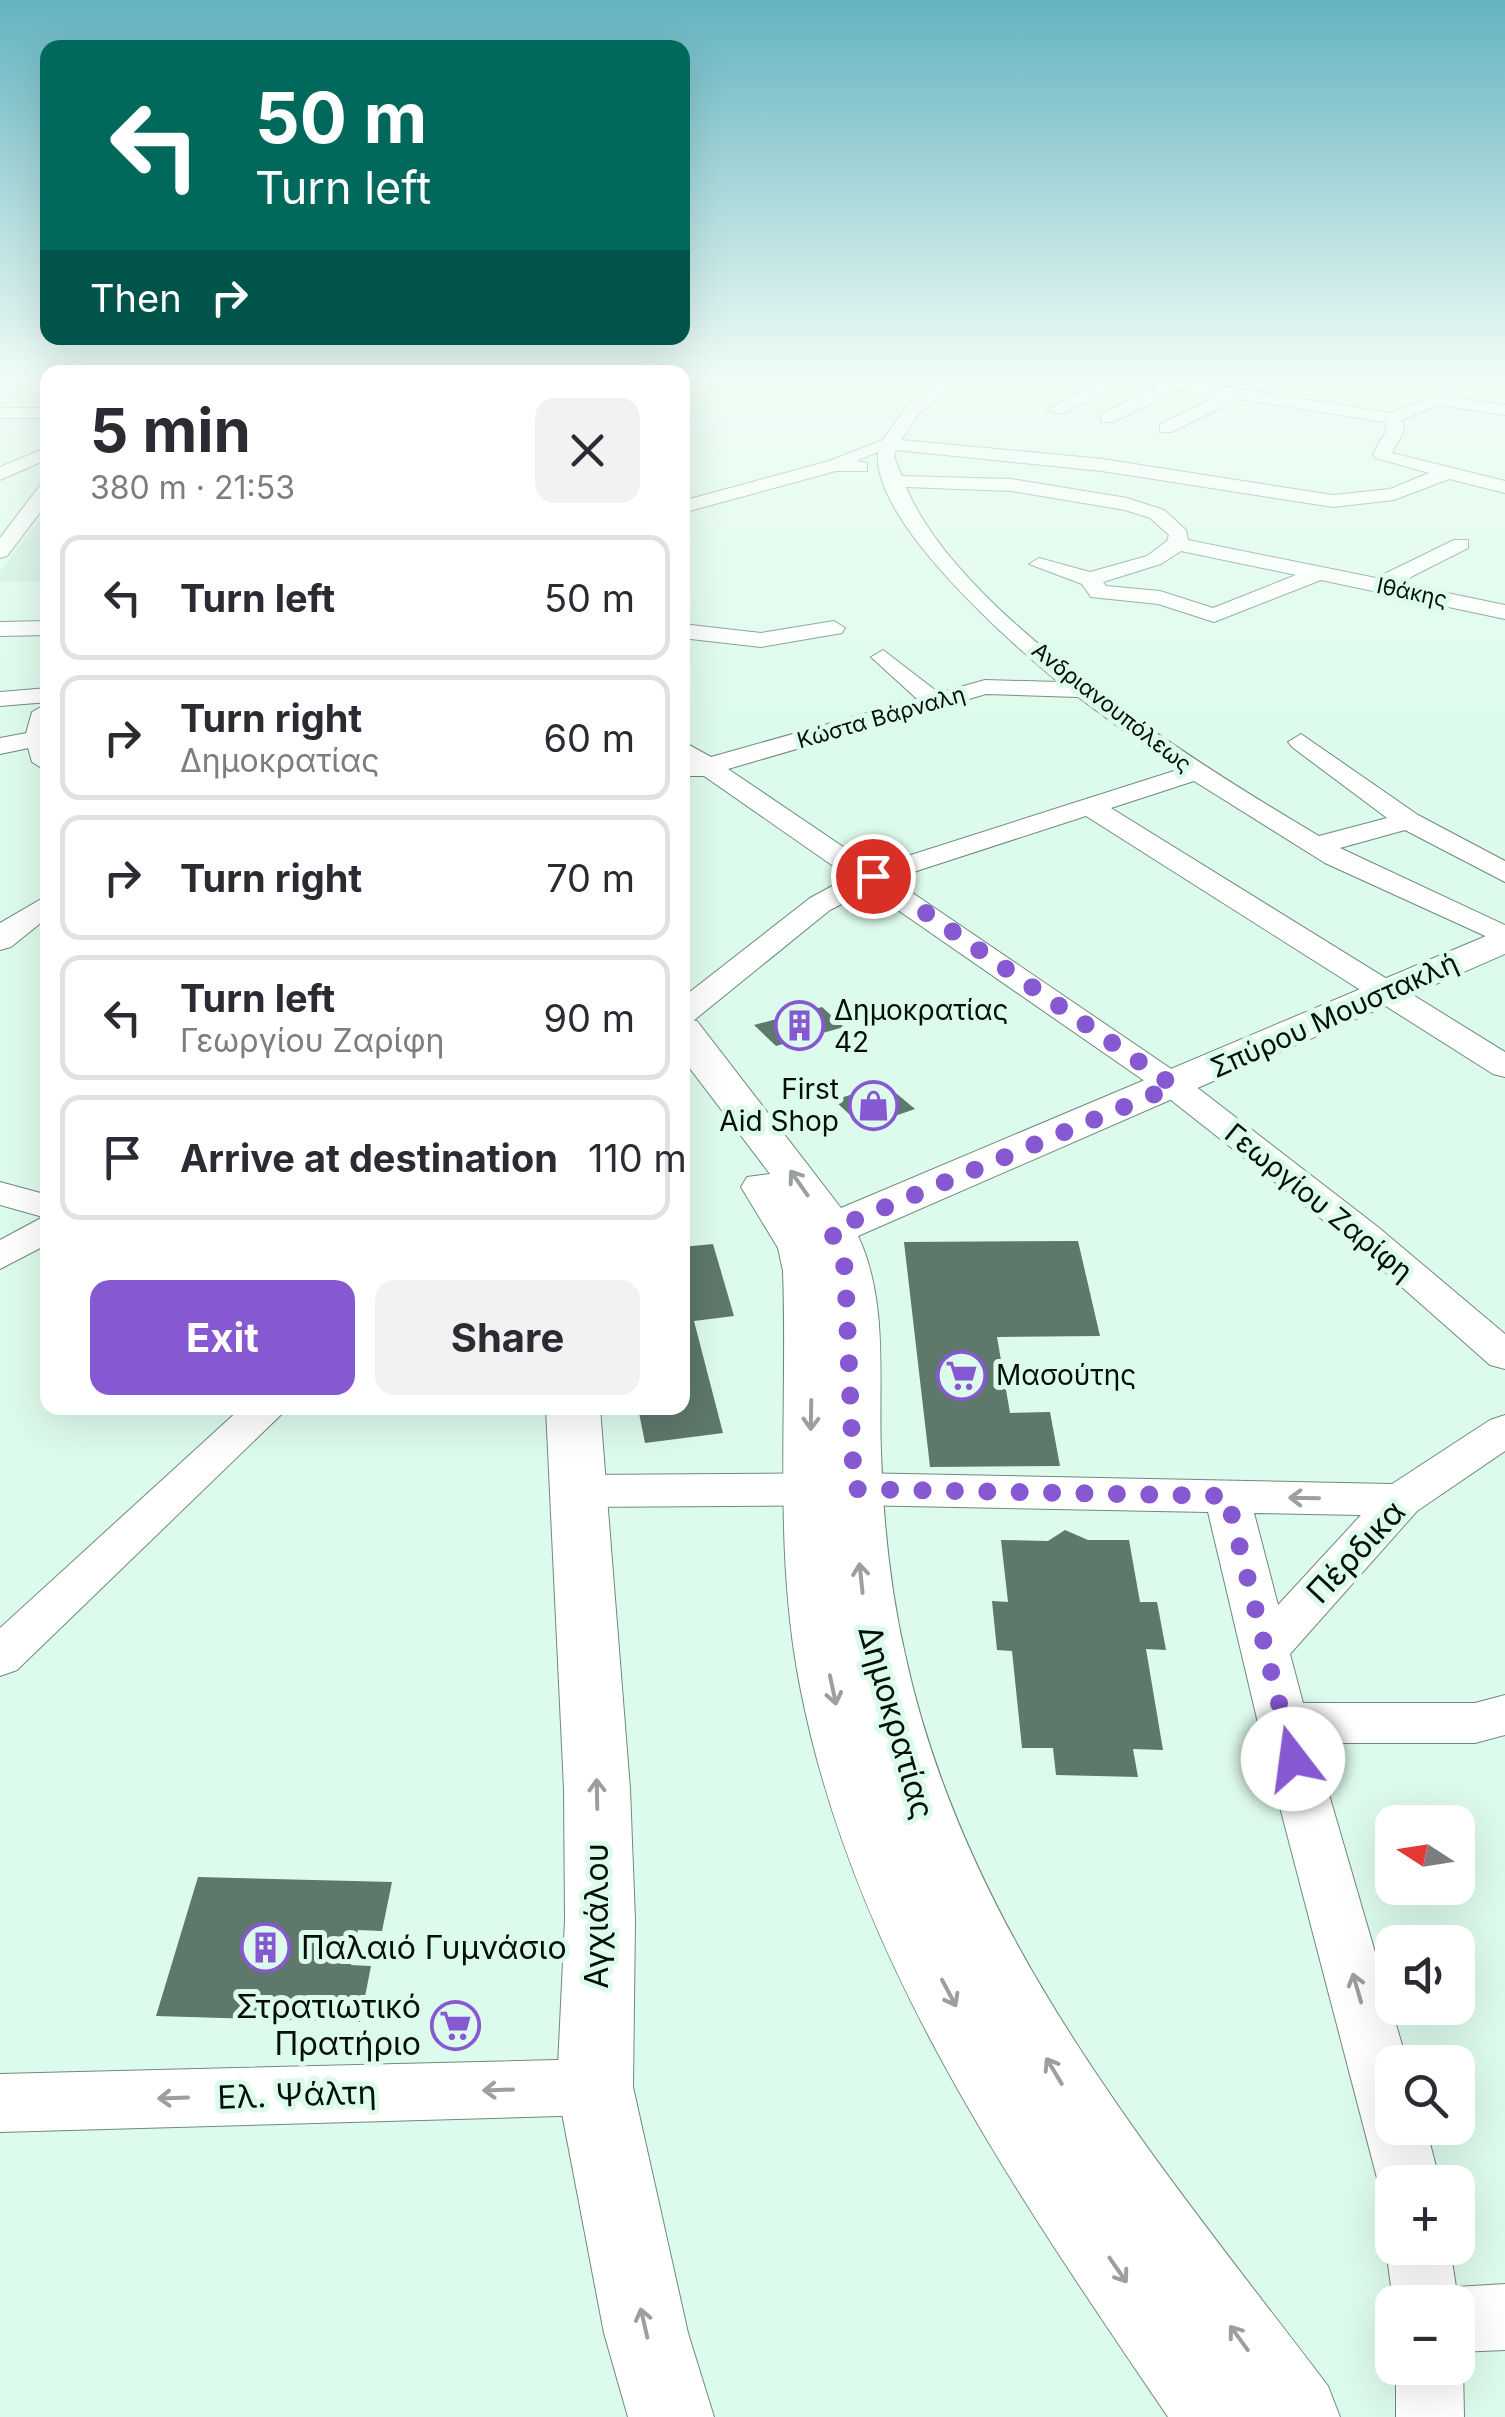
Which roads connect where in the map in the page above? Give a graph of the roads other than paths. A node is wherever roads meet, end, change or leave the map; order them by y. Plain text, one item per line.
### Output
1 (745, 490) edge
2 (896, 490) edge
3 (1039, 490) edge
4 (1251, 490) edge
5 (1399, 490) edge
6 (690, 505) edge
7 (8, 508) dead end
8 (40, 509) edge
9 (40, 511) edge
10 (1178, 544) junction
11 (1461, 544) dead end
12 (0, 552) edge
13 (1039, 564) dead end
14 (1319, 573) junction
15 (1090, 580) junction
16 (1379, 584) junction
17 (1505, 612) edge
18 (40, 628) edge
19 (834, 628) dead end
20 (0, 629) edge
21 (690, 630) edge
22 (883, 657) dead end
23 (1082, 690) junction
24 (40, 696) edge
25 (0, 699) edge
26 (934, 701) junction
27 (40, 738) edge
28 (1301, 742) dead end
29 (0, 746) edge
30 (691, 763) edge
31 (1196, 772) junction
32 (1088, 806) junction
33 (1408, 821) junction
34 (1316, 846) junction
35 (1505, 872) edge
36 (873, 876) junction
37 (40, 909) edge
38 (5, 929) edge
39 (40, 932) edge
40 (1505, 938) edge
41 (1382, 994) junction
42 (690, 1008) edge
43 (690, 1040) edge
44 (1505, 1067) edge
45 (690, 1084) edge
46 (1174, 1086) junction
47 (0, 1193) edge
48 (40, 1206) edge
49 (831, 1230) junction
50 (40, 1232) edge
51 (0, 1258) edge
52 (1505, 1356) edge
53 (259, 1415) edge
54 (574, 1415) edge
55 (1505, 1430) edge
56 (833, 1489) junction
57 (580, 1491) junction
58 (1227, 1496) junction
59 (1401, 1500) junction
60 (1265, 1650) junction
61 (1, 1655) edge
62 (1505, 1715) edge
63 (1283, 1723) junction
64 (1375, 2054) edge
65 (595, 2087) junction
66 (0, 2103) edge
67 (1505, 2317) edge
68 (1475, 2318) edge
69 (1430, 2385) edge
70 (672, 2417) edge
71 (1220, 2417) edge
72 (1297, 2417) edge
73 (1430, 2417) edge

1 - 6 street
2 - 23 street, Ανδριανουπόλεως
3 - 10 street
4 - 5 street
7 - 8 street
9 - 12 street
10 - 14 street, Ιθάκης
10 - 15 street
11 - 16 street
13 - 15 street
14 - 15 street
14 - 16 street, Ιθάκης
16 - 17 street, Ιθάκης
18 - 20 street
19 - 21 street
22 - 26 street
23 - 26 street, Κώστα Βάρναλη
23 - 31 street, Ανδριανουπόλεως
24 - 25 street
26 - 30 street, Κώστα Βάρναλη
27 - 29 street
28 - 33 street
30 - 36 street, Γεωργίου Ζαρίφη
31 - 32 street
31 - 34 street, Ανδριανουπόλεως
32 - 36 street
32 - 41 street
33 - 34 street
33 - 35 street
34 - 40 street, Ανδριανουπόλεως
36 - 42 street
36 - 46 street, Γεωργίου Ζαρίφη
37 - 38 street
38 - 39 street
40 - 41 street, Σπύρου Μουστακλή
41 - 44 street
41 - 46 street, Σπύρου Μουστακλή
49 -> 43 street, Δημοκρατίας
45 -> 56 street
46 - 49 street, Σπύρου Μουστακλή
46 - 52 street, Γεωργίου Ζαρίφη
47 - 48 street
49 - 56 street, Δημοκρατίας
50 - 51 street
53 - 61 street
54 - 57 street, Αγχιάλου
55 - 59 street, Πέρδικα
56 - 57 street
56 - 58 street
56 -> 71 street
72 -> 56 street, Δημοκρατίας
65 -> 57 street, Αγχιάλου
59 -> 58 street
58 - 60 street
59 - 60 street, Πέρδικα
60 - 63 street
62 - 63 street
64 -> 63 street
65 -> 66 street, Ελ. Ψάλτη
70 -> 65 street, Αγχιάλου
67 - 68 street
69 - 73 street

